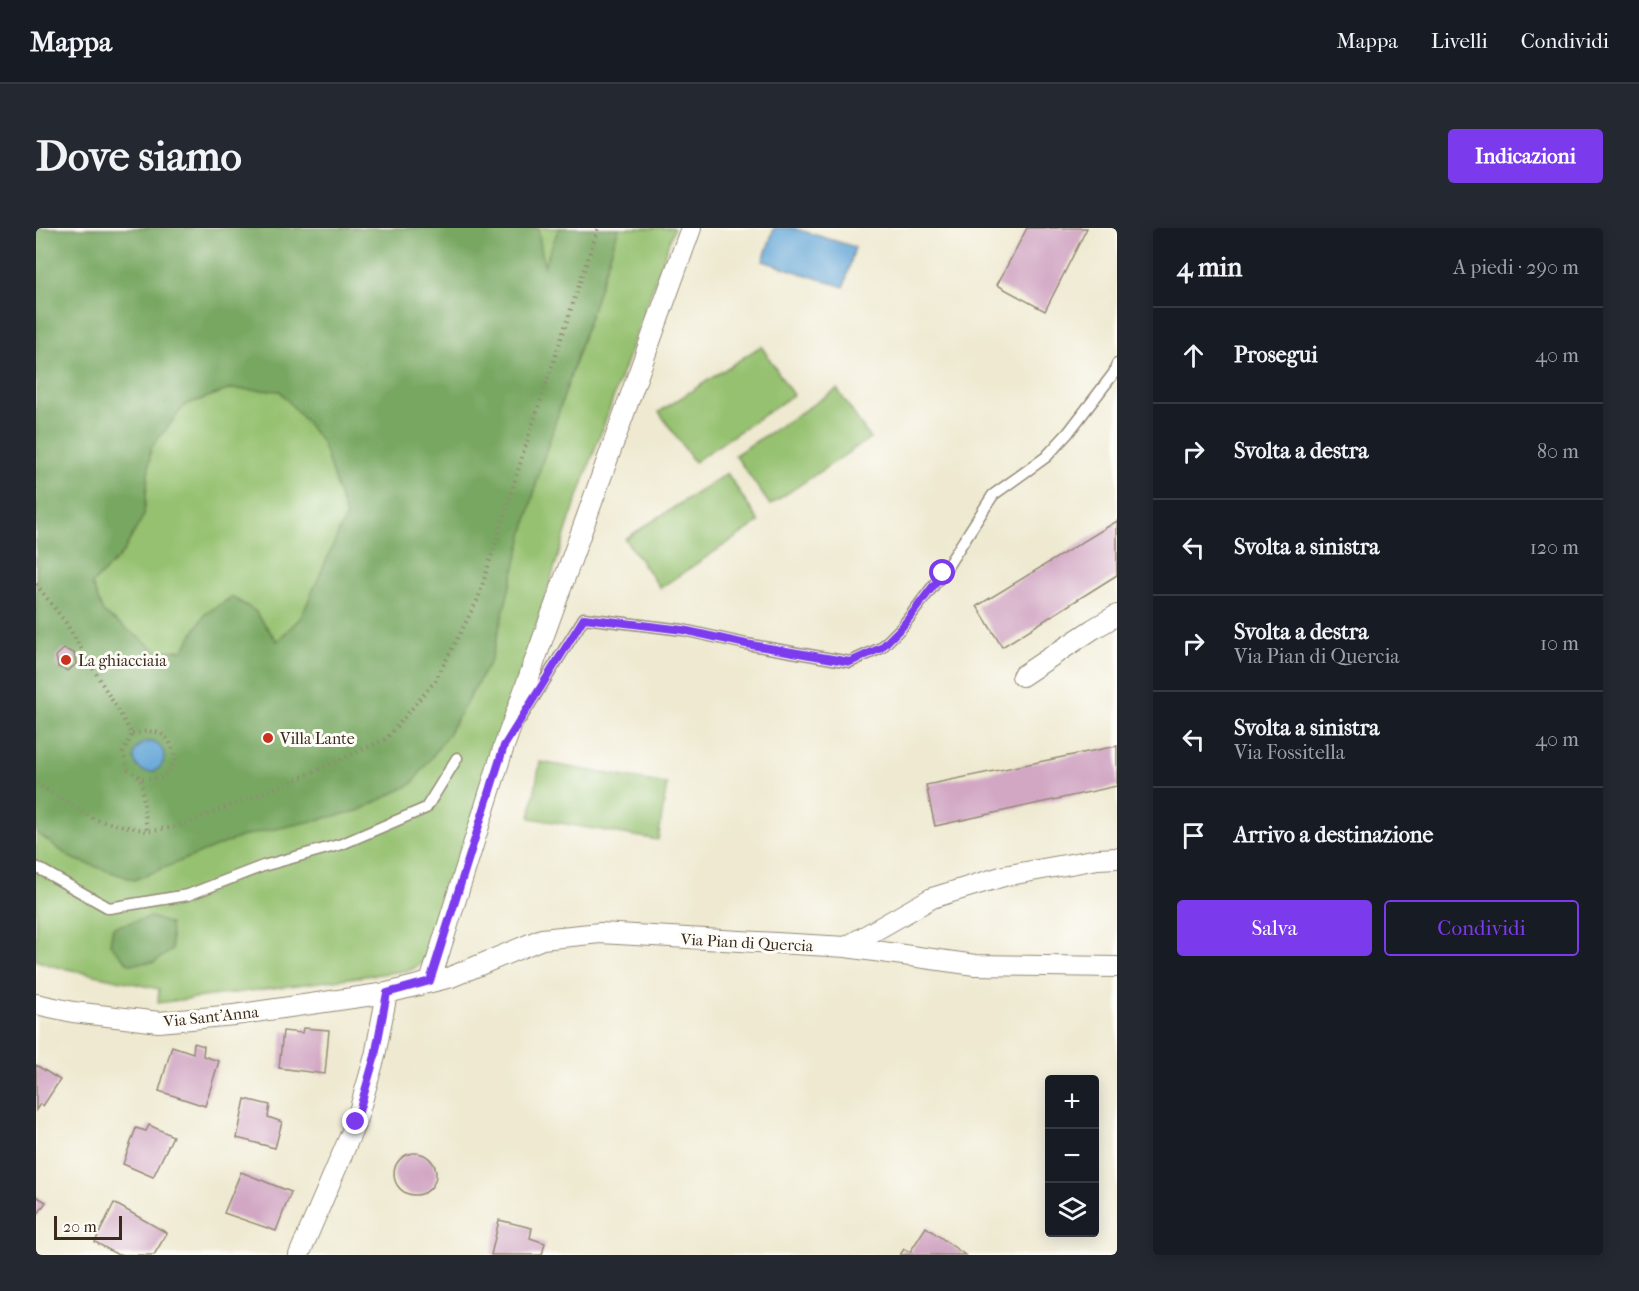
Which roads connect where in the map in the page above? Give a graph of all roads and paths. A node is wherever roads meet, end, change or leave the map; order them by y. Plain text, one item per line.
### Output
1 (598, 228) edge
2 (691, 228) edge
3 (1117, 364) edge
4 (36, 584) edge
5 (1117, 615) edge
6 (1022, 676) dead end
7 (132, 734) junction
8 (504, 746) junction
9 (457, 758) dead end
10 (141, 778) junction
11 (36, 783) edge
12 (147, 831) junction
13 (1117, 858) edge
14 (36, 867) edge
15 (846, 948) junction
16 (1117, 968) edge
17 (430, 981) junction
18 (387, 993) junction
19 (36, 1004) edge
20 (299, 1255) edge

1 - 12 path
2 - 8 street
3 - 8 lane
4 - 7 path
5 - 6 street
7 - 10 path
7 - 10 path
8 - 17 street
9 - 14 lane
10 - 12 path
11 - 12 path
13 - 15 street
15 - 16 street, Via Pian di Quercia
15 - 17 street, Via Pian di Quercia
17 - 18 street, Via Pian di Quercia
18 - 19 street, Via Sant'Anna
18 - 20 street

